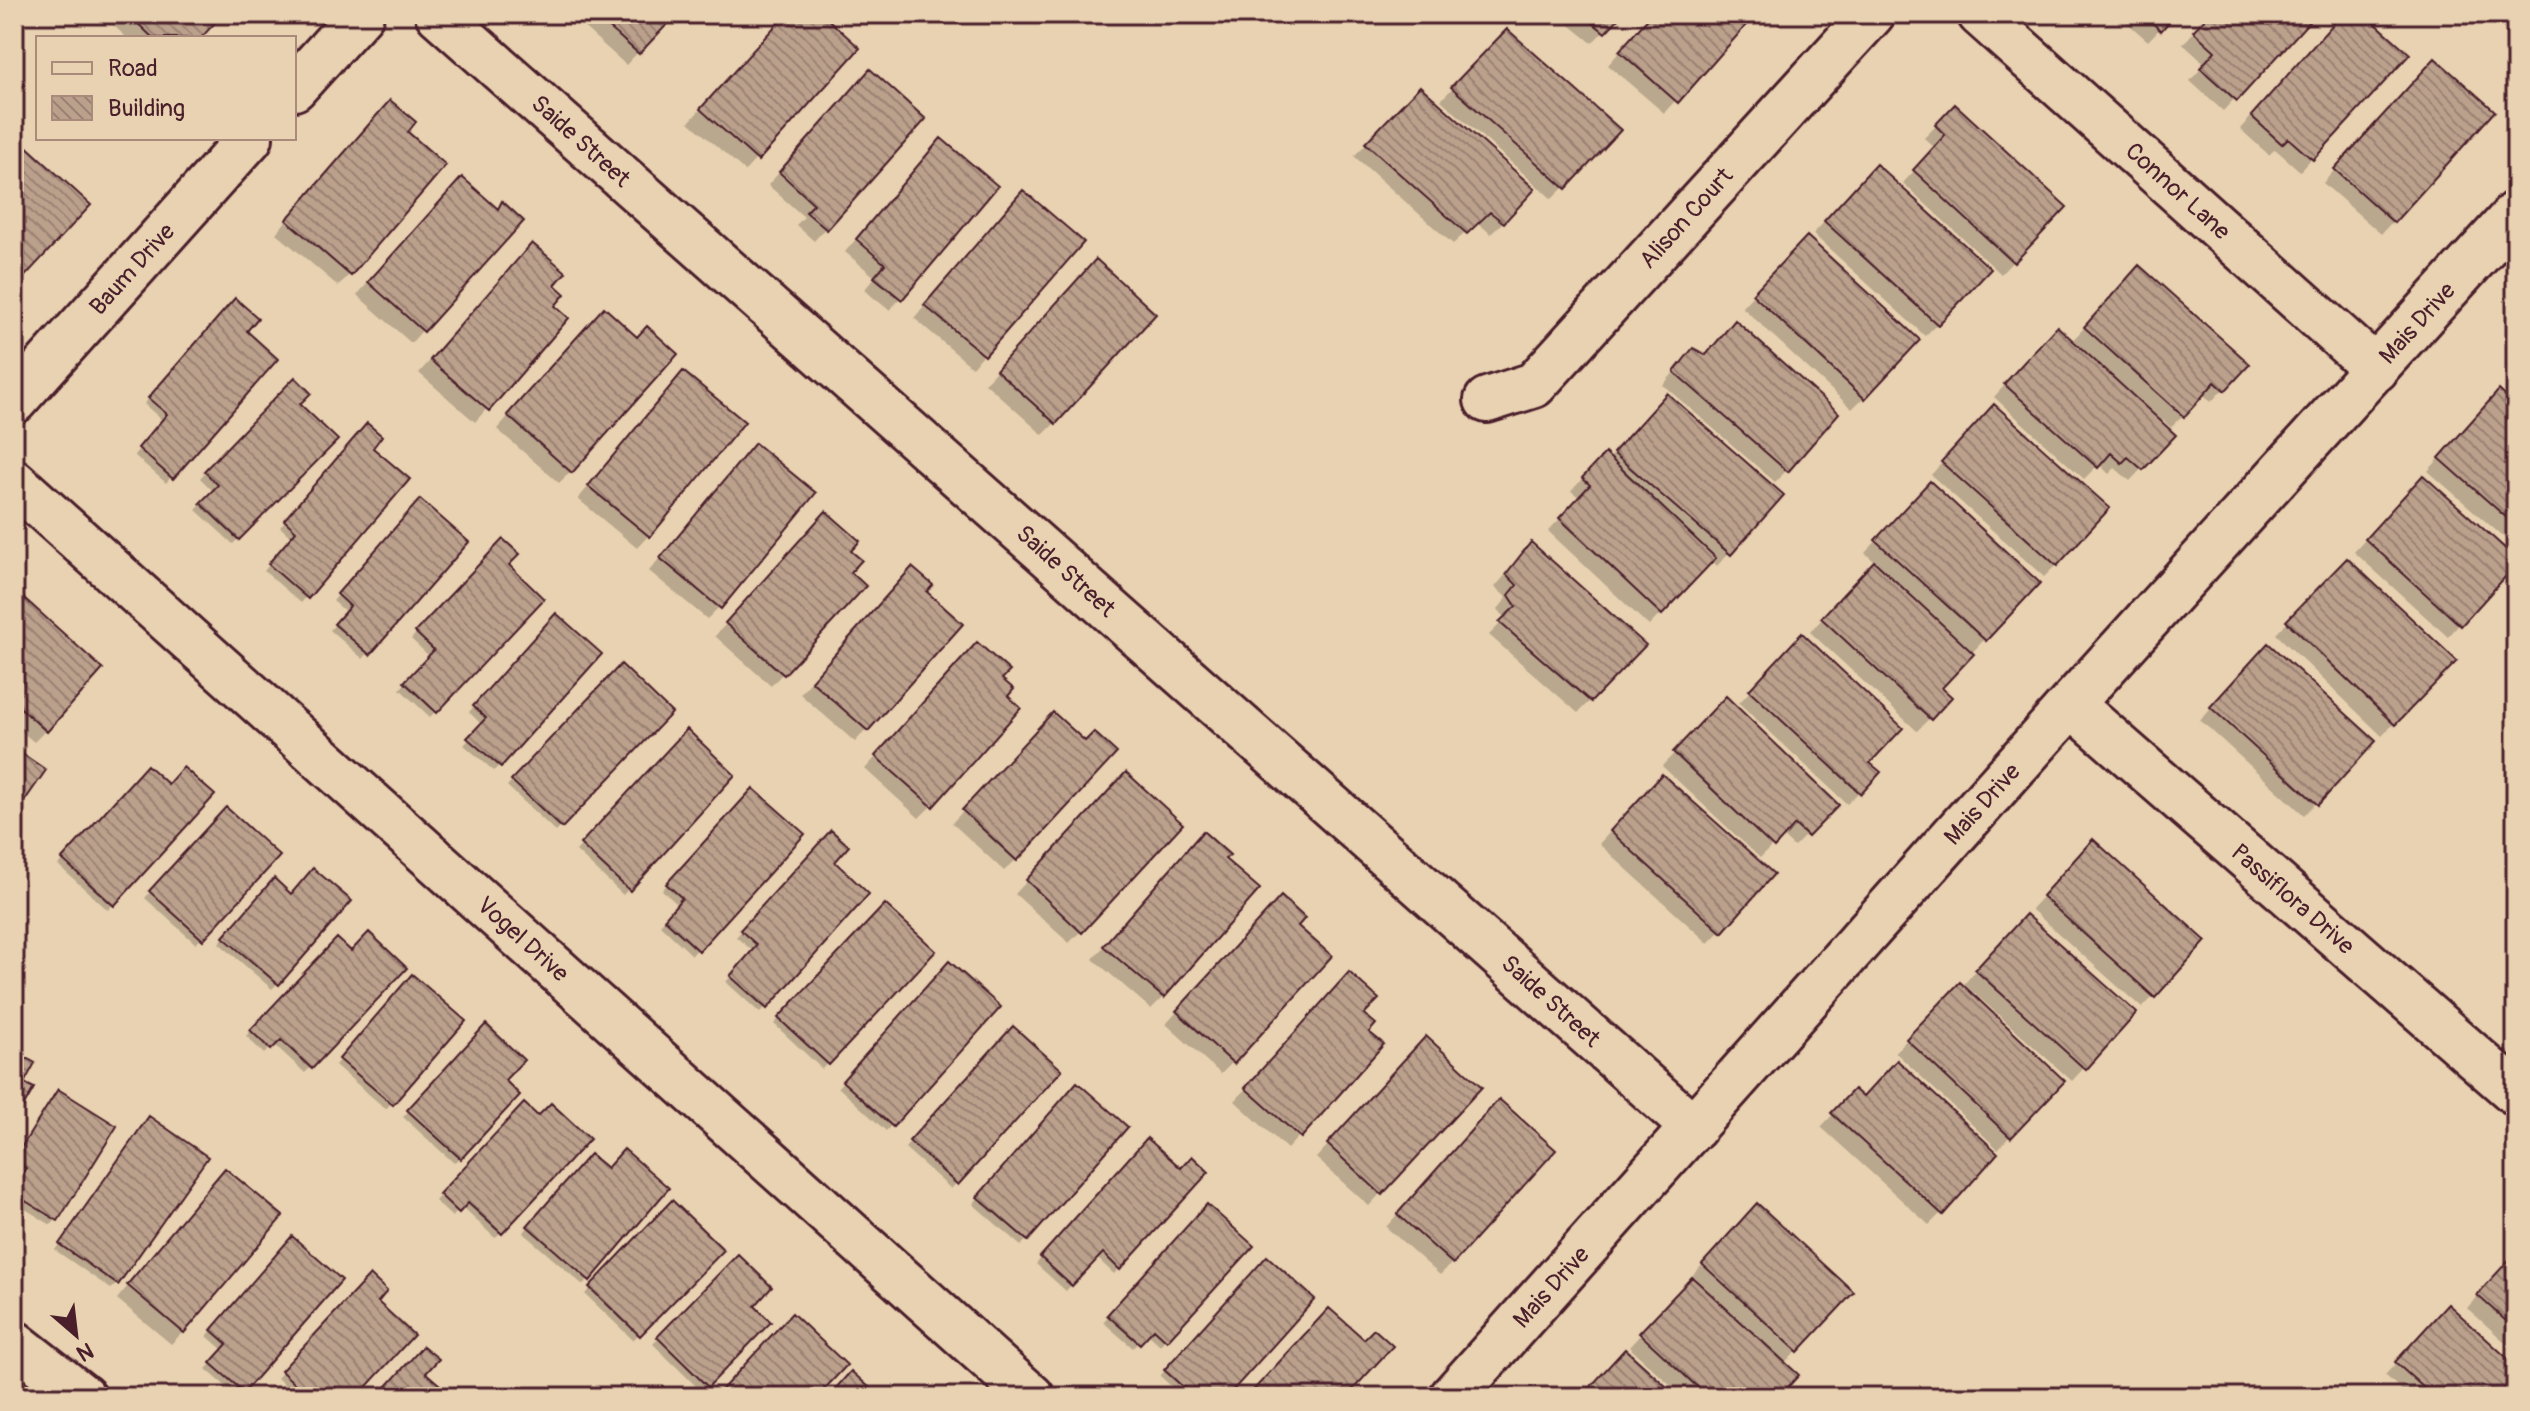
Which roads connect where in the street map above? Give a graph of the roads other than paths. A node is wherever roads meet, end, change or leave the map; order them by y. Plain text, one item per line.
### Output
1 (361, 14) edge
2 (438, 14) edge
3 (1872, 14) edge
4 (1980, 14) edge
5 (296, 86) edge
6 (248, 140) edge
7 (2516, 213) edge
8 (2376, 369) junction
9 (1487, 400) dead end
10 (14, 401) edge
11 (14, 482) edge
12 (2071, 704) junction
13 (2516, 1093) edge
14 (1694, 1128) junction
15 (14, 1343) edge
16 (83, 1397) edge
17 (1032, 1397) edge
18 (1452, 1397) edge

1 - 5 street
2 - 14 street, Saide Street
3 - 9 street, Alison Court
4 - 8 street, Connor Lane
6 - 10 street, Baum Drive
7 - 8 street, Mais Drive
8 - 12 street, Mais Drive
11 - 17 street, Vogel Drive
12 - 13 street, Passiflora Drive
12 - 14 street, Mais Drive
14 - 18 street, Mais Drive
15 - 16 street

